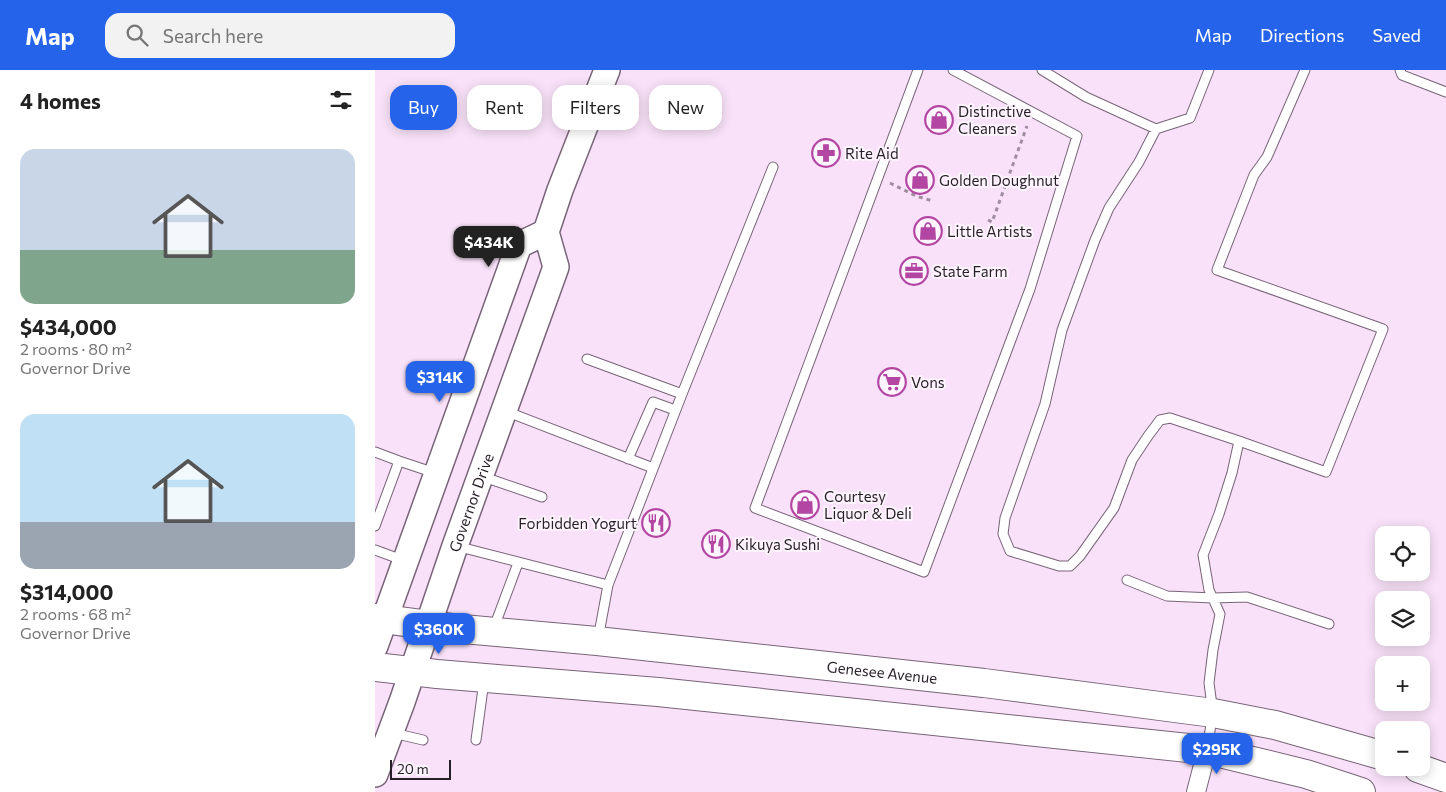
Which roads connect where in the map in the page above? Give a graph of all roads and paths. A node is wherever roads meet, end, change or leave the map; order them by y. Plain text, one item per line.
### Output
1 (607, 70) edge
2 (918, 70) edge
3 (953, 70) edge
4 (1042, 70) edge
5 (1209, 70) edge
6 (1305, 70) edge
7 (1401, 70) edge
8 (1446, 92) edge
9 (1032, 112) junction
10 (1156, 129) junction
11 (773, 167) dead end
12 (878, 177) junction
13 (933, 201) dead end
14 (988, 220) dead end
15 (546, 232) junction
16 (587, 359) dead end
17 (682, 394) junction
18 (675, 410) junction
19 (505, 411) junction
20 (1239, 442) junction
21 (375, 452) edge
22 (629, 459) junction
23 (399, 460) junction
24 (653, 468) junction
25 (436, 474) junction
26 (481, 476) junction
27 (542, 497) dead end
28 (375, 526) edge
29 (455, 546) junction
30 (375, 550) edge
31 (405, 561) junction
32 (518, 563) junction
33 (1127, 580) dead end
34 (608, 584) junction
35 (1213, 598) junction
36 (380, 619) edge
37 (1329, 624) dead end
38 (429, 625) junction
39 (492, 632) junction
40 (597, 642) junction
41 (375, 646) edge
42 (375, 667) edge
43 (412, 671) junction
44 (485, 677) junction
45 (1213, 713) junction
46 (390, 732) junction
47 (423, 740) dead end
48 (476, 740) dead end
49 (1207, 750) junction
50 (1375, 753) edge
51 (1430, 772) edge
52 (375, 774) edge
53 (1446, 778) edge
54 (1196, 792) edge
55 (1361, 792) edge

1 - 15 main road
2 - 12 lane
3 - 9 lane
4 - 10 lane
5 - 10 lane
6 - 20 lane
7 - 8 lane
9 - 12 lane
9 - 14 path
10 - 20 lane
11 - 17 lane
12 - 13 path
15 - 19 main road, Governor Drive
15 - 25 main road
16 - 17 lane
17 - 18 lane
18 - 22 lane
18 - 24 lane
19 - 22 lane
19 - 26 main road, Governor Drive
20 - 35 lane
21 - 23 lane
22 - 24 lane
23 - 25 lane
23 - 28 lane
24 - 34 lane
25 - 31 main road
26 - 27 lane
26 - 29 main road, Governor Drive
29 - 32 lane
29 - 38 main road, Governor Drive
30 - 31 lane
31 - 36 main road
32 - 34 lane
32 - 39 lane
33 - 35 lane
34 - 40 lane
35 - 37 lane
35 - 45 lane
36 - 38 main road, Genesee Avenue
36 - 41 main road
38 - 39 main road, Genesee Avenue
38 - 43 main road, Governor Drive
39 - 40 main road, Genesee Avenue
40 - 45 main road, Genesee Avenue
42 - 43 main road
43 - 44 main road
43 - 46 main road, Governor Drive
44 - 48 lane
44 - 49 main road
45 - 49 lane
45 - 50 main road, Genesee Avenue
46 - 47 lane
46 - 52 main road, Governor Drive
49 - 54 street
49 - 55 main road
51 - 53 main road

